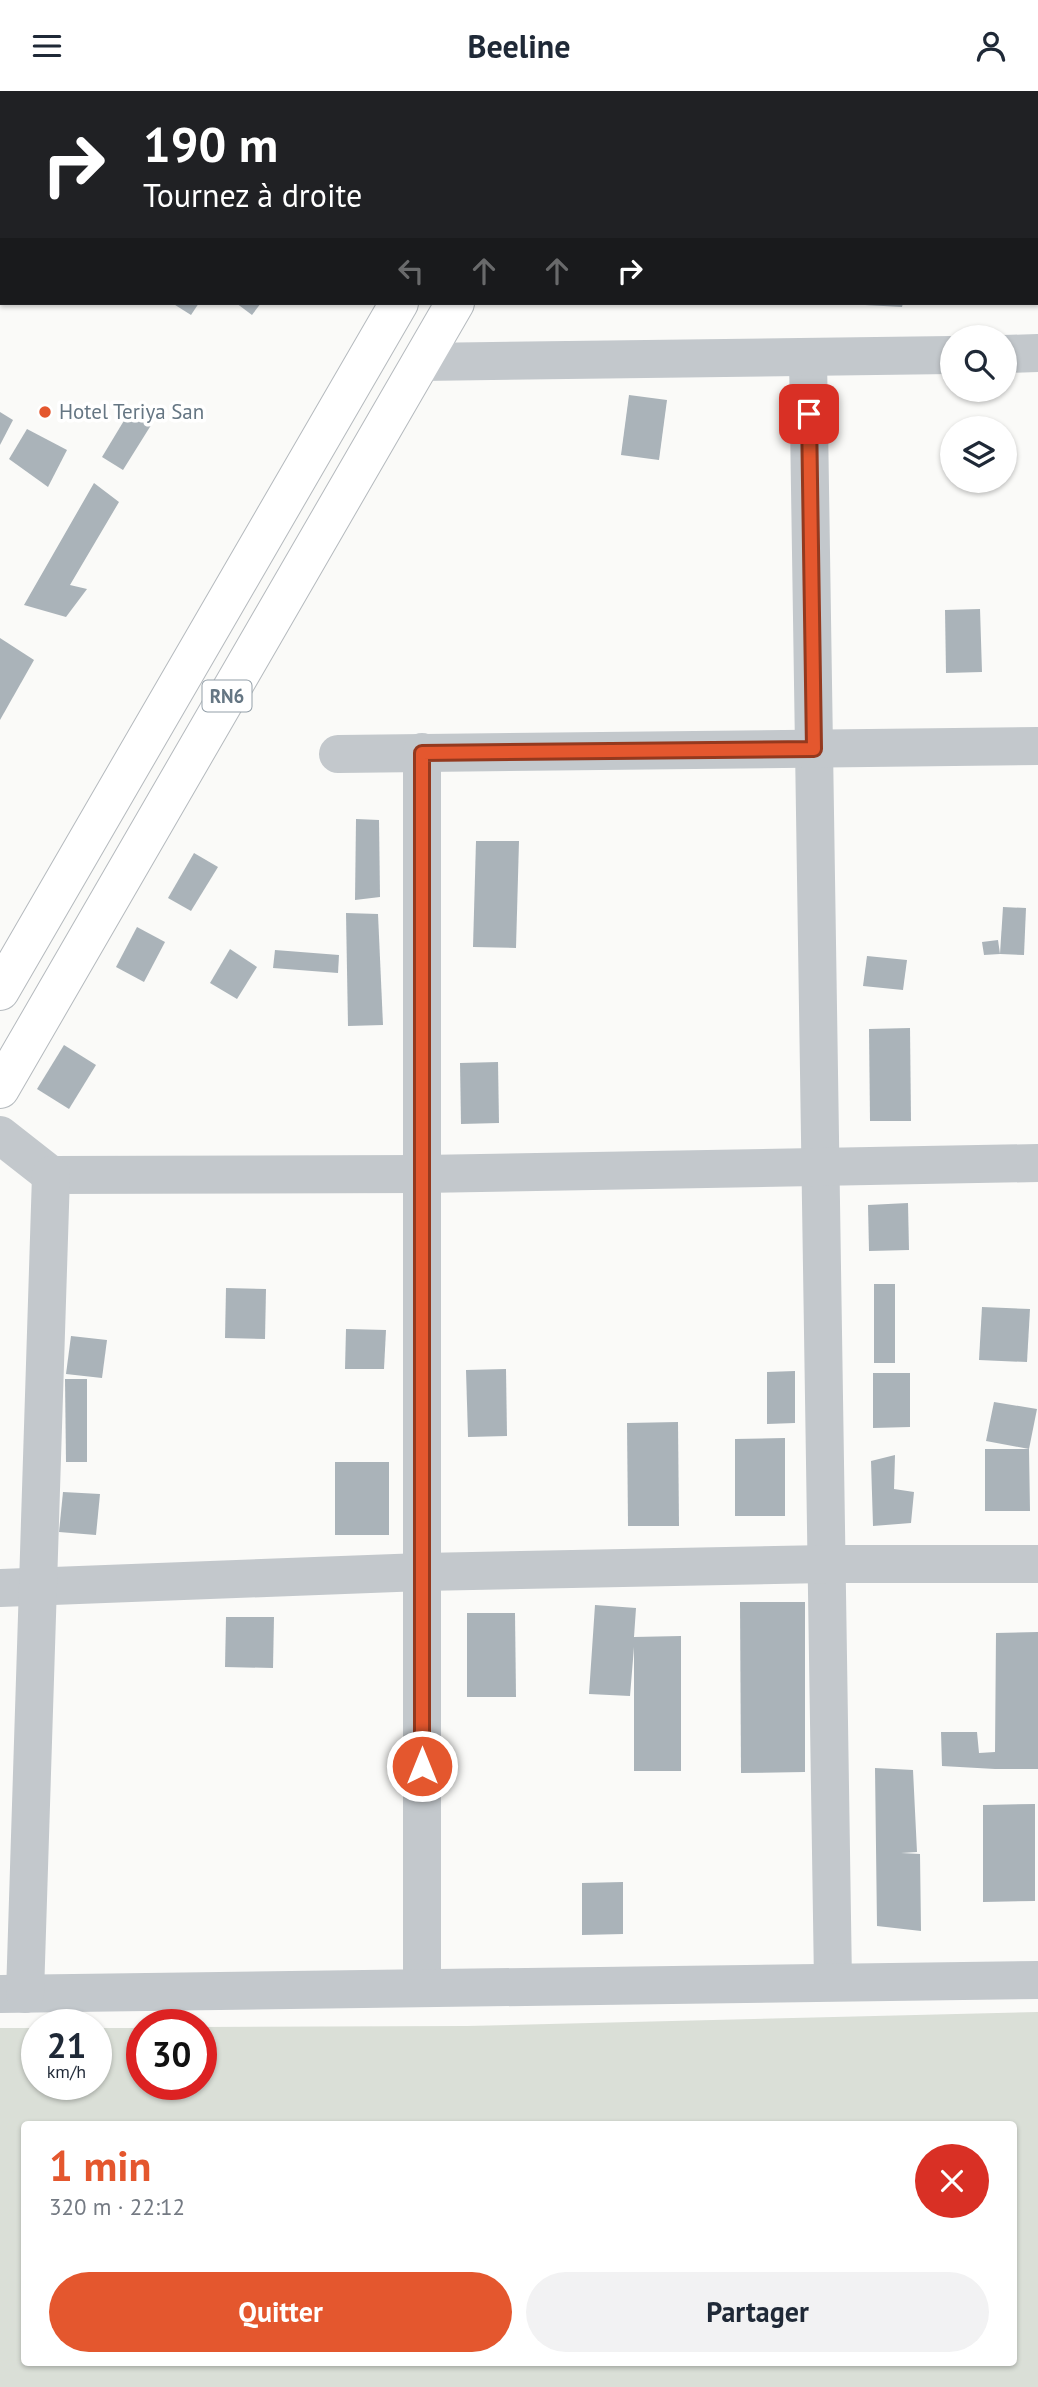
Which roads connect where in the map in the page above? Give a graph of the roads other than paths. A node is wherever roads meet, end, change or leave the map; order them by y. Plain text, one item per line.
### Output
1 (398, 305) edge
2 (454, 305) edge
3 (1038, 353) edge
4 (1017, 354) edge
5 (940, 355) edge
6 (808, 358) junction
7 (421, 362) junction
8 (1038, 746) edge
9 (814, 749) junction
10 (422, 753) junction
11 (338, 754) dead end
12 (0, 991) edge
13 (0, 1089) edge
14 (0, 1135) edge
15 (1038, 1163) edge
16 (820, 1166) junction
17 (422, 1174) junction
18 (51, 1175) junction
19 (826, 1564) junction
20 (1038, 1564) edge
21 (422, 1571) junction
22 (38, 1585) junction
23 (0, 1588) edge
24 (1038, 1980) edge
25 (833, 1982) junction
26 (422, 1988) junction
27 (13, 1994) edge

1 - 12 main road, RN6
2 - 7 main road, RN6
3 - 4 street
5 - 6 street
6 - 7 street
6 - 9 street
7 - 13 main road, RN6
8 - 9 street
9 - 10 street
9 - 16 street
10 - 11 street
10 - 17 street
14 - 18 street
15 - 16 street
16 - 17 street
16 - 19 street
17 - 18 street
17 - 21 street
18 - 22 street
19 - 20 street
19 - 21 street
19 - 25 street
21 - 22 street
21 - 26 street
22 - 23 street
22 - 27 street
24 - 25 street
25 - 26 street
26 - 27 street

